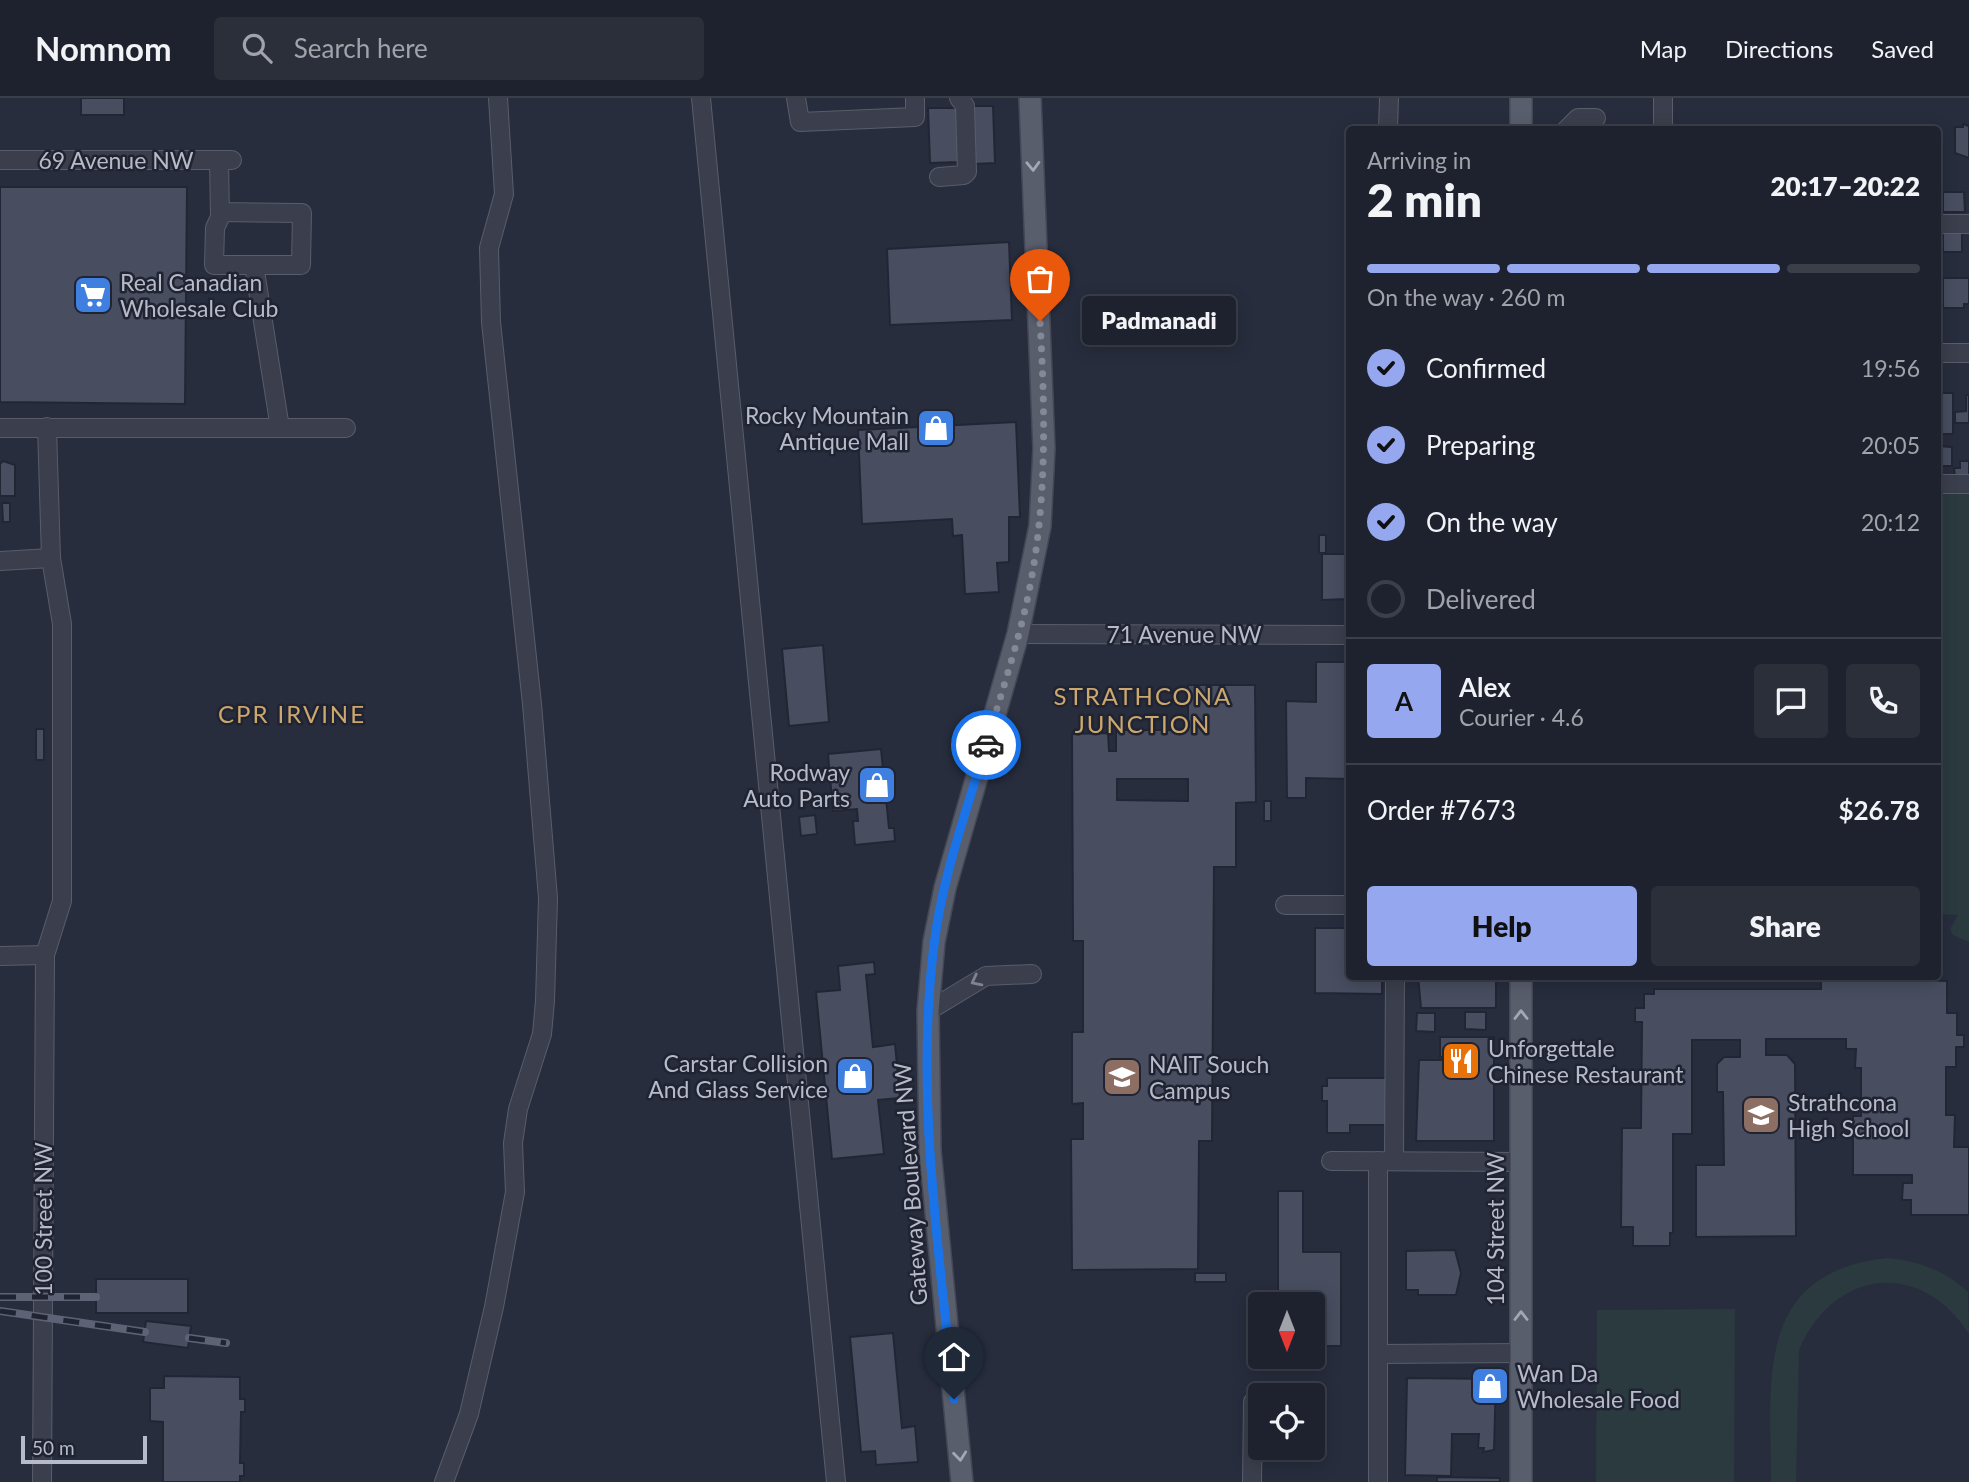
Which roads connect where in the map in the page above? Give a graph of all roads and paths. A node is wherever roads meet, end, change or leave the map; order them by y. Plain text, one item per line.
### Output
1 (498, 98) edge
2 (701, 98) edge
3 (796, 98) edge
4 (915, 98) edge
5 (959, 98) edge
6 (1030, 98) edge
7 (1389, 98) edge
8 (1521, 98) edge
9 (1663, 98) edge
10 (1596, 118) dead end
11 (1388, 126) edge
12 (1521, 126) edge
13 (1570, 126) edge
14 (1663, 126) edge
15 (0, 160) edge
16 (939, 177) dead end
17 (220, 212) junction
18 (1941, 224) edge
19 (1969, 224) edge
20 (254, 265) junction
21 (1941, 353) edge
22 (1969, 353) edge
23 (47, 427) junction
24 (0, 428) edge
25 (280, 428) junction
26 (346, 428) dead end
27 (1941, 484) edge
28 (1969, 484) edge
29 (51, 558) junction
30 (0, 561) edge
31 (1018, 634) junction
32 (1346, 635) edge
33 (1285, 905) dead end
34 (1346, 905) edge
35 (45, 955) junction
36 (0, 956) edge
37 (1032, 974) dead end
38 (1395, 980) edge
39 (1521, 980) edge
40 (928, 1011) junction
41 (1331, 1161) dead end
42 (1386, 1161) junction
43 (1521, 1162) junction
44 (1521, 1353) junction
45 (1378, 1354) junction
46 (1252, 1460) edge
47 (42, 1482) edge
48 (444, 1482) edge
49 (836, 1482) edge
50 (962, 1482) edge
51 (1252, 1482) edge
52 (1378, 1482) edge
53 (1521, 1482) edge

1 - 48 street
2 - 49 street
3 - 4 street
5 - 16 street
6 -> 31 main road, Gateway Boulevard NW
7 - 11 street
8 - 12 main road
9 - 14 street
10 - 13 street
15 - 17 street, 69 Avenue NW
17 - 20 street
17 - 20 street
18 - 19 street
20 - 25 street
21 - 22 street
23 - 24 street
23 - 25 street
23 - 29 street
25 - 26 street
27 - 28 street
29 - 30 street
29 - 35 street, 100 Street NW
31 - 32 street, 71 Avenue NW
31 - 40 main road, Gateway Boulevard NW
33 - 34 street
35 - 36 street
35 - 47 street, 100 Street NW
37 -> 40 street
38 - 42 street
43 -> 39 main road, 104 Street NW
40 -> 50 main road, Gateway Boulevard NW
41 - 42 street
42 - 43 street
42 - 45 street
44 -> 43 main road, 104 Street NW
44 - 45 street
44 - 53 main road, 104 Street NW
45 - 52 street
46 - 51 street

